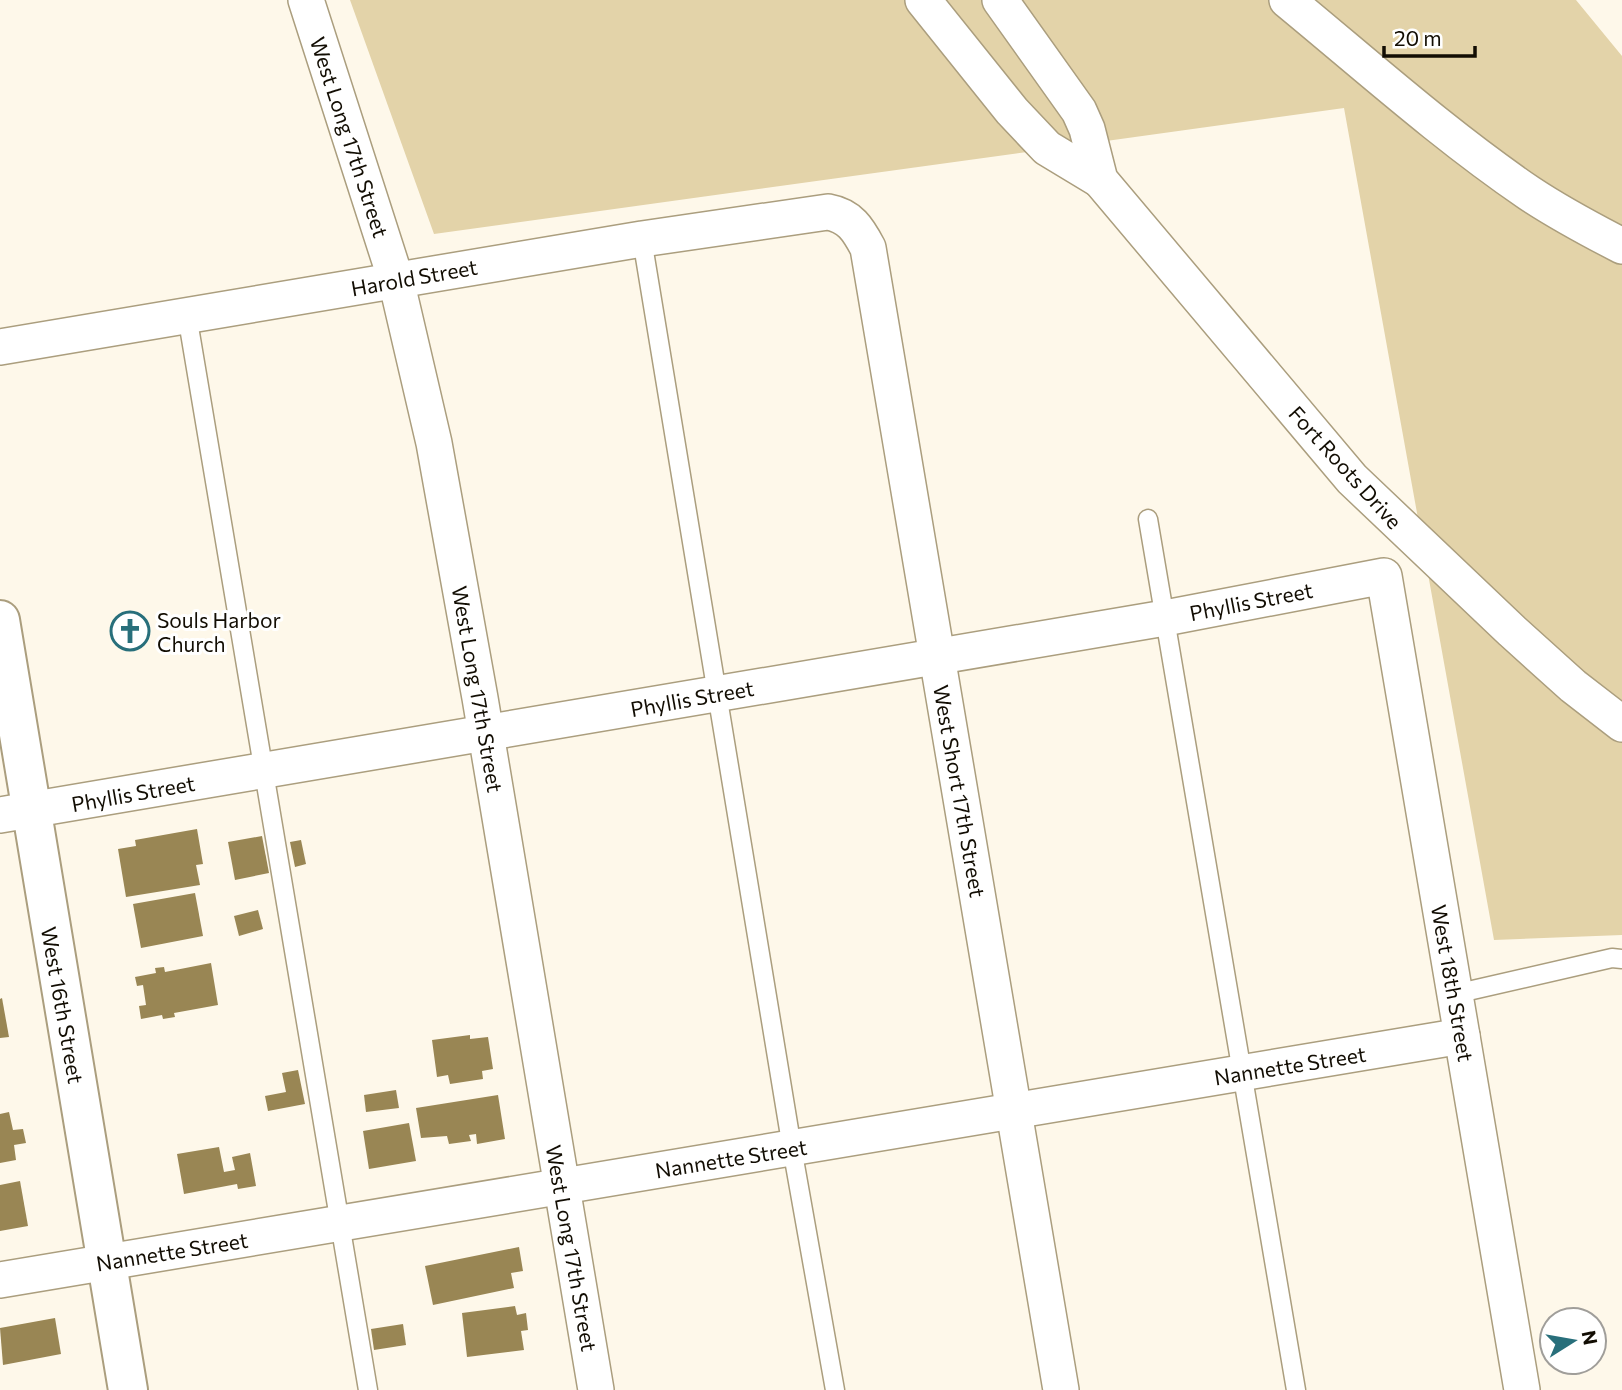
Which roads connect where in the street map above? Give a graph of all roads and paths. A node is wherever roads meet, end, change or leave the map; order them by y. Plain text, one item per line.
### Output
1 (306, 0) edge
2 (923, 0) edge
3 (1000, 0) edge
4 (1286, 0) edge
5 (1100, 180) junction
6 (828, 212) joint
7 (642, 239) junction
8 (1622, 246) edge
9 (396, 280) junction
10 (187, 315) junction
11 (0, 347) edge
12 (1148, 519) dead end
13 (1384, 576) joint
14 (1165, 618) junction
15 (0, 620) edge
16 (937, 656) junction
17 (716, 694) junction
18 (1622, 724) edge
19 (485, 733) junction
20 (263, 771) junction
21 (15, 813) edge
22 (1622, 959) edge
23 (1455, 994) junction
24 (1462, 1036) junction
25 (1242, 1073) junction
26 (1014, 1111) junction
27 (792, 1148) junction
28 (561, 1186) junction
29 (340, 1223) junction
30 (107, 1262) junction
31 (0, 1280) edge
32 (128, 1390) edge
33 (368, 1390) edge
34 (596, 1390) edge
35 (835, 1390) edge
36 (1060, 1390) edge
37 (1296, 1390) edge
38 (1522, 1390) edge

1 - 9 street, West Long 17th Street
2 - 5 street, Fort Roots Drive
3 - 5 street, Fort Roots Drive
4 - 8 street
5 - 18 street, Fort Roots Drive
6 - 7 street, Harold Street
6 - 16 street, West Short 17th Street
7 - 9 street, Harold Street
7 - 17 lane
9 - 10 street, Harold Street
9 - 19 street, West Long 17th Street
10 - 11 street, Harold Street
10 - 20 lane
12 - 14 lane
13 - 14 street, Phyllis Street
13 - 23 street, West 18th Street
14 - 16 street, Phyllis Street
14 - 25 lane
15 - 21 street, West 16th Street
16 - 17 street, Phyllis Street
16 - 26 street, West Short 17th Street
17 - 19 street, Phyllis Street
17 - 27 lane
19 - 20 street, Phyllis Street
19 - 28 street, West Long 17th Street
20 - 21 street, Phyllis Street
20 - 29 lane
21 - 30 street, West 16th Street
22 - 23 lane
23 - 24 street, West 18th Street
24 - 25 street, Nannette Street
24 - 38 street, West 18th Street
25 - 26 street, Nannette Street
25 - 37 lane
26 - 27 street, Nannette Street
26 - 36 street, West Short 17th Street
27 - 28 street, Nannette Street
27 - 35 lane
28 - 29 street, Nannette Street
28 - 34 street, West Long 17th Street
29 - 30 street, Nannette Street
29 - 33 lane
30 - 31 street, Nannette Street
30 - 32 street, West 16th Street

